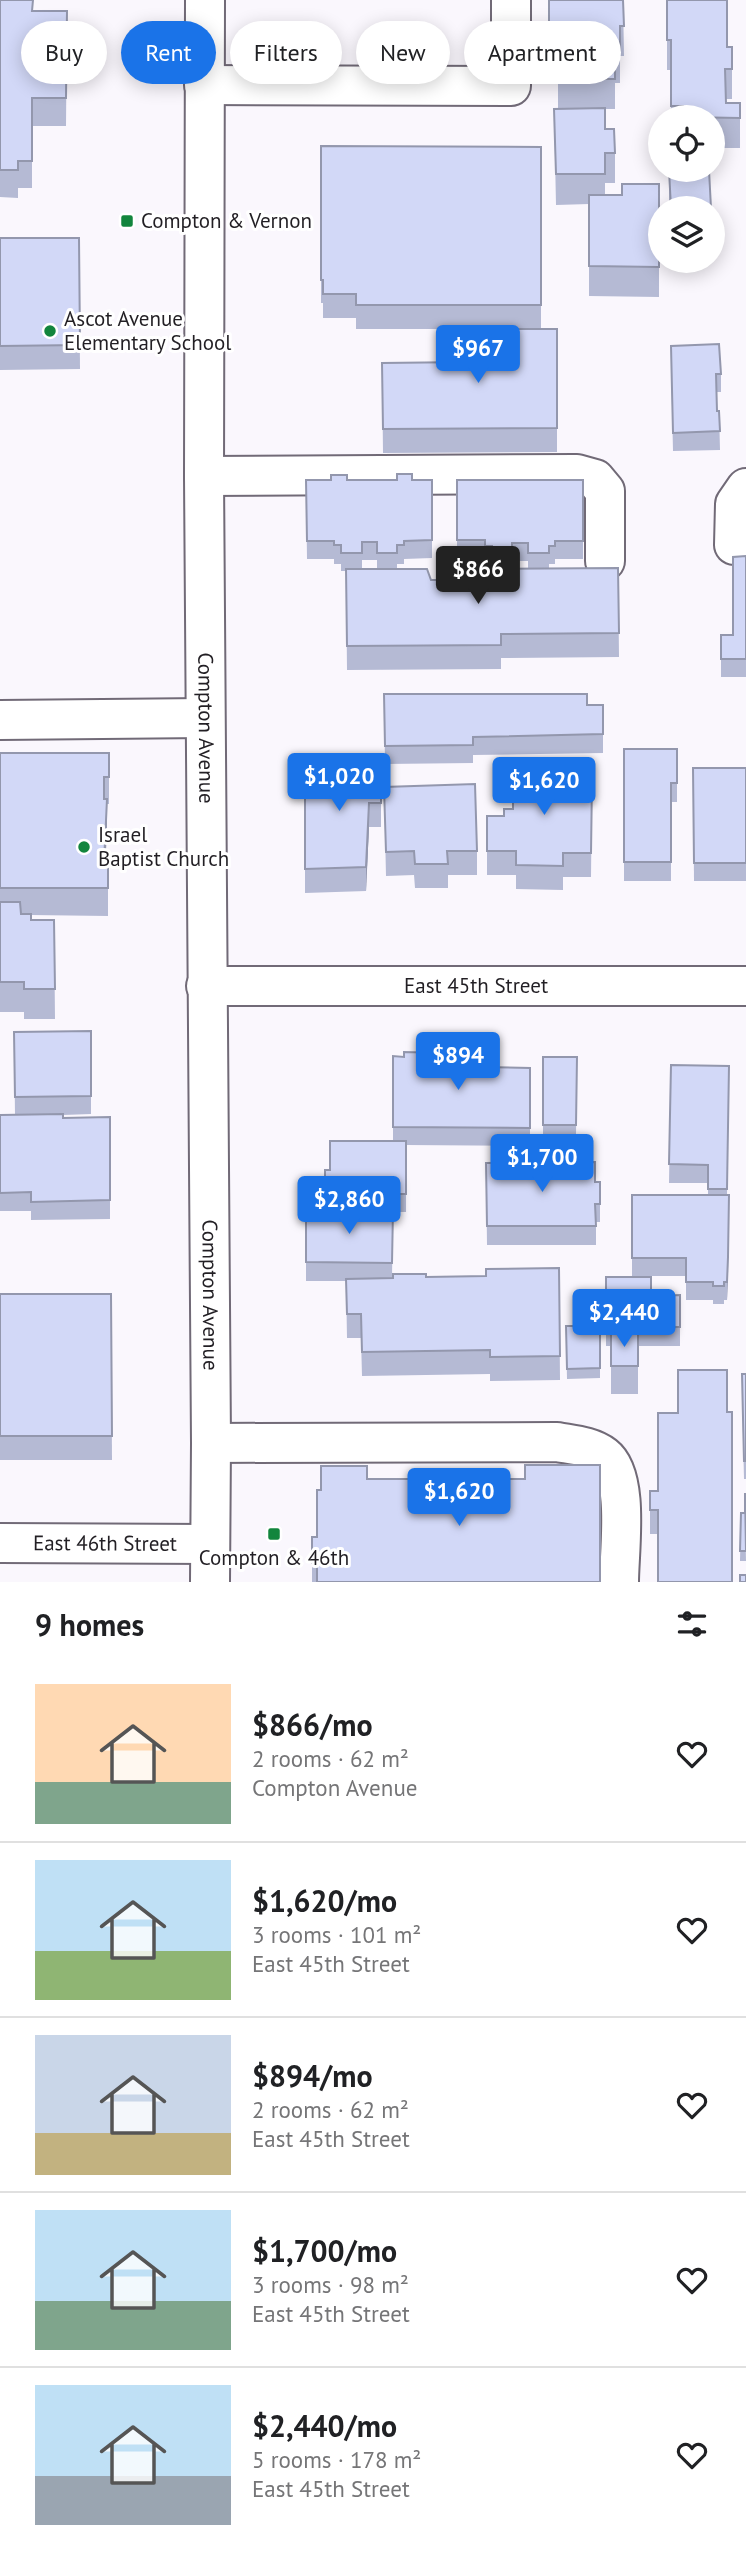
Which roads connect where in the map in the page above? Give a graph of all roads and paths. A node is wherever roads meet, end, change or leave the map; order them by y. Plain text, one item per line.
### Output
1 (205, 0) edge
2 (511, 0) edge
3 (204, 85) junction
4 (204, 476) junction
5 (746, 488) edge
6 (734, 545) dead end
7 (606, 561) dead end
8 (205, 718) junction
9 (0, 720) edge
10 (206, 986) junction
11 (746, 986) edge
12 (211, 1443) junction
13 (0, 1543) edge
14 (210, 1544) junction
15 (210, 1582) edge
16 (618, 1582) edge

1 - 3 main road, Compton Avenue
2 - 3 main road
3 - 4 main road, Compton Avenue
4 - 7 main road
4 - 8 main road, Compton Avenue
5 - 6 main road
8 - 9 main road
8 - 10 main road, Compton Avenue
10 - 11 main road, East 45th Street
10 - 12 main road, Compton Avenue
12 - 14 main road, Compton Avenue
12 - 16 main road
13 - 14 main road, East 46th Street
14 - 15 main road, Compton Avenue

